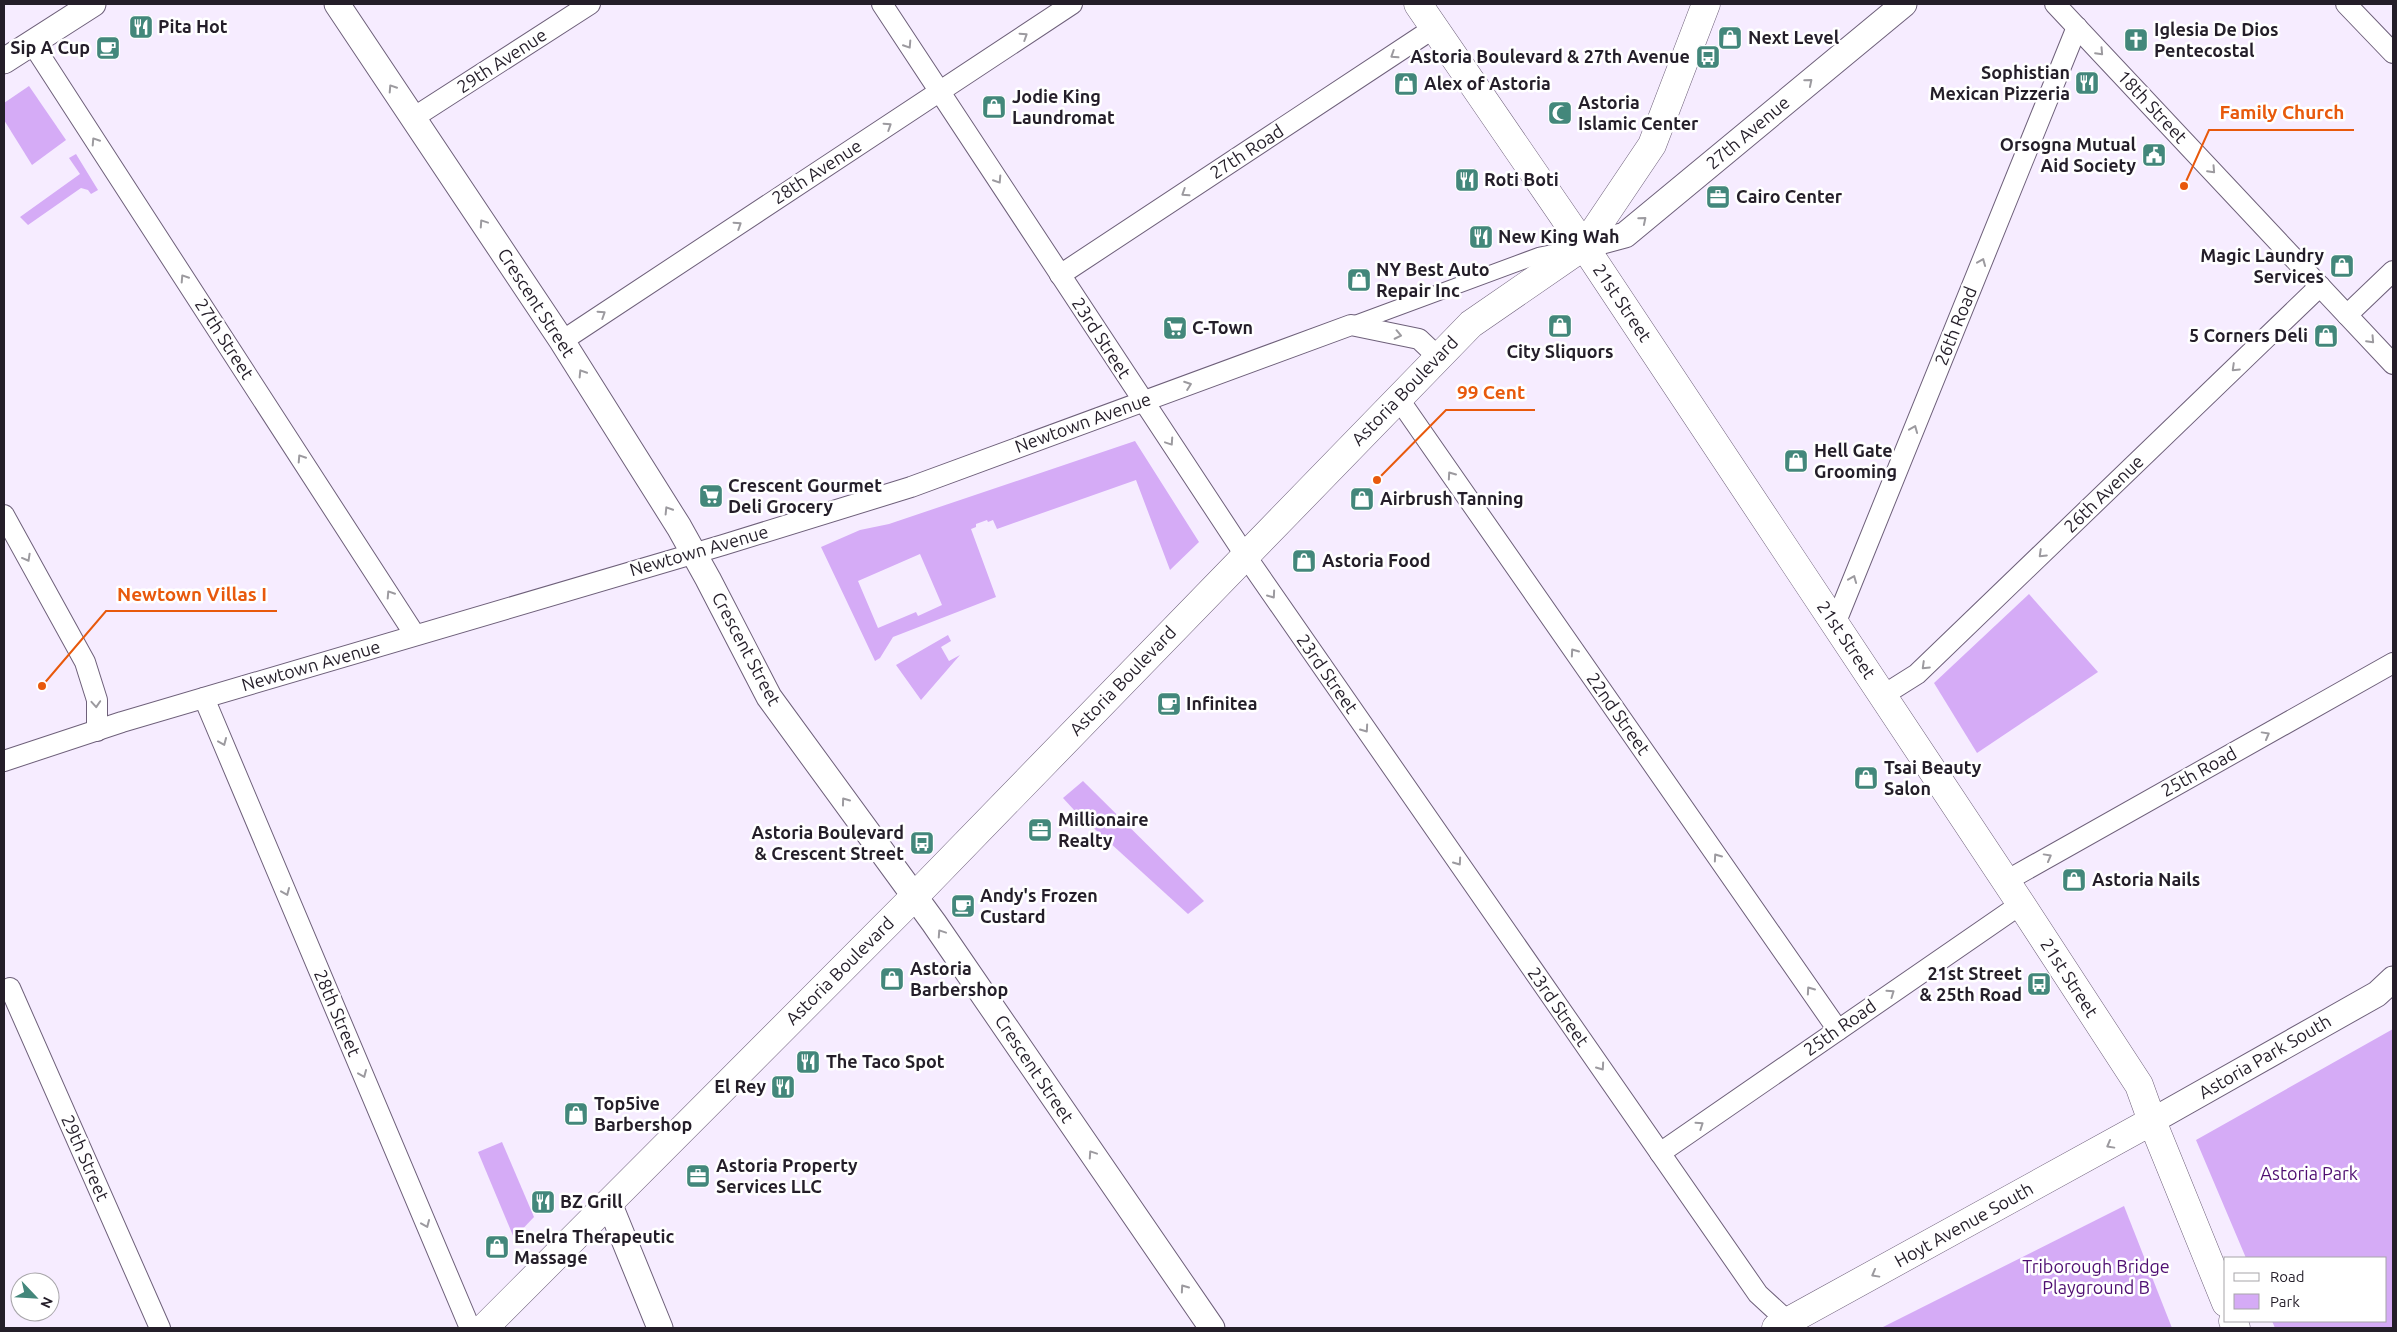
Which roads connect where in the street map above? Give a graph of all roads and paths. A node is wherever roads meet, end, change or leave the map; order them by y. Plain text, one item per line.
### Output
1 (93, 4) edge
2 (337, 4) edge
3 (590, 4) edge
4 (882, 4) edge
5 (1072, 4) edge
6 (1418, 4) edge
7 (1706, 4) edge
8 (1904, 4) edge
9 (2055, 4) edge
10 (2346, 4) edge
11 (1434, 28) junction
12 (2077, 28) junction
13 (32, 43) junction
14 (2393, 53) edge
15 (4, 61) edge
16 (940, 92) junction
17 (413, 118) junction
18 (1584, 246) junction
19 (2393, 271) edge
20 (1060, 276) junction
21 (2320, 286) junction
22 (2347, 314) junction
23 (1352, 325) junction
24 (562, 341) junction
25 (1438, 357) junction
26 (2393, 364) edge
27 (1398, 398) junction
28 (1143, 402) junction
29 (4, 515) edge
30 (693, 552) junction
31 (1245, 555) junction
32 (1835, 624) junction
33 (416, 635) junction
34 (2393, 663) edge
35 (1882, 696) junction
36 (204, 698) junction
37 (96, 731) junction
38 (4, 761) edge
39 (2006, 881) junction
40 (914, 897) junction
41 (2021, 904) junction
42 (10, 988) dead end
43 (2388, 988) edge
44 (1838, 1030) junction
45 (2152, 1121) junction
46 (1660, 1153) junction
47 (609, 1203) junction
48 (2224, 1298) edge
49 (1786, 1326) edge
50 (160, 1328) edge
51 (470, 1328) edge
52 (484, 1328) edge
53 (660, 1328) edge
54 (1212, 1328) edge

1 - 13 street
17 -> 2 street, Crescent Street
3 - 17 street, 29th Avenue
4 -> 16 street, 23rd Street
16 -> 5 street, 28th Avenue
6 - 11 main road, 21st Street
7 - 18 main road, Astoria Boulevard
18 -> 8 street, 27th Avenue
9 - 12 street, 18th Street
10 - 14 street
11 - 18 main road, 21st Street
11 -> 20 street, 27th Road
12 -> 21 street, 18th Street
32 -> 12 street, 26th Road
13 - 15 street
33 -> 13 street, 27th Street
16 -> 20 street, 23rd Street
24 -> 16 street, 28th Avenue
24 -> 17 street, Crescent Street
18 - 23 street, Newtown Avenue
18 - 25 main road, Astoria Boulevard
18 - 32 main road, 21st Street
19 - 22 street
20 - 28 street, 23rd Street
21 - 22 street, 18th Street
21 -> 35 street, 26th Avenue
22 -> 26 street, 18th Street
23 -> 25 street
28 -> 23 street, Newtown Avenue
30 -> 24 street, Crescent Street
25 - 27 main road, Astoria Boulevard
27 - 31 main road, Astoria Boulevard
44 -> 27 street, 22nd Street
28 - 30 street, Newtown Avenue
28 -> 31 street, 23rd Street
29 -> 37 street
30 - 33 street, Newtown Avenue
40 -> 30 street, Crescent Street
31 - 40 main road, Astoria Boulevard
31 -> 46 street, 23rd Street
32 - 35 main road, 21st Street
33 - 36 street, Newtown Avenue
39 -> 34 street, 25th Road
35 - 39 main road, 21st Street
36 - 37 street, Newtown Avenue
36 -> 51 street, 28th Street
37 - 38 street, Newtown Avenue
39 - 41 main road, 21st Street
40 - 47 main road, Astoria Boulevard
54 -> 40 street, Crescent Street
44 -> 41 street, 25th Road
41 - 45 main road, 21st Street
42 - 50 street, 29th Street
43 - 45 street, Astoria Park South
46 -> 44 street, 25th Road
45 - 48 main road, 21st Street
45 -> 49 main road, Hoyt Avenue South
46 - 49 street, 23rd Street
47 - 52 main road, Astoria Boulevard
47 - 53 street

